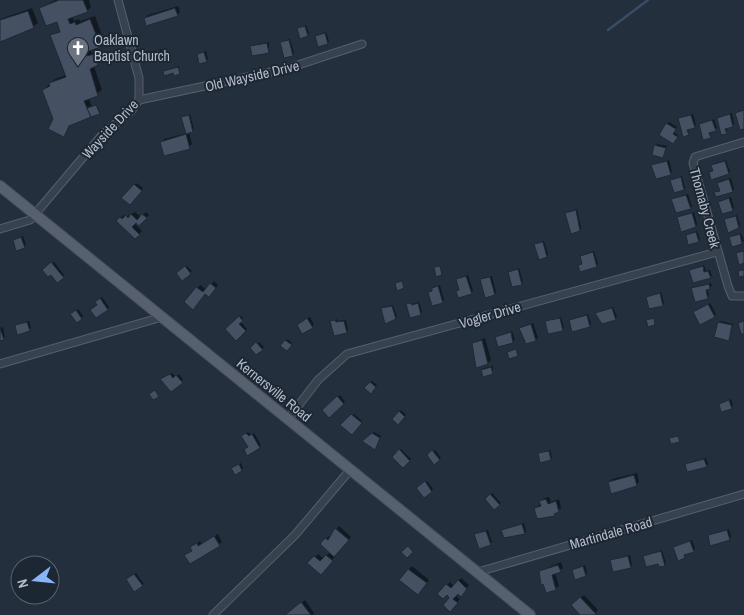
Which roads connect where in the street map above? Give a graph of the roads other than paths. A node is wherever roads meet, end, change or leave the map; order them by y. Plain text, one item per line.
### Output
1 (118, 0) edge
2 (362, 44) dead end
3 (139, 100) junction
4 (744, 142) edge
5 (0, 186) edge
6 (35, 215) junction
7 (0, 229) edge
8 (717, 252) junction
9 (744, 296) edge
10 (162, 317) junction
11 (0, 364) edge
12 (288, 418) junction
13 (350, 470) junction
14 (744, 494) edge
15 (478, 572) junction
16 (213, 615) edge
17 (530, 615) edge

1 - 3 street, Wayside Drive
2 - 3 street, Old Wayside Drive
3 - 6 street, Wayside Drive
4 - 8 street, Thornaby Creek
5 - 6 main road, Kernersville Road
6 - 7 street
6 - 10 main road, Kernersville Road
8 - 9 street, Thornaby Creek
8 - 12 street, Vogler Drive
10 - 11 street
10 - 12 main road, Kernersville Road
12 - 13 main road, Kernersville Road
13 - 15 main road, Kernersville Road
13 - 16 street
14 - 15 street, Martindale Road
15 - 17 main road, Kernersville Road

